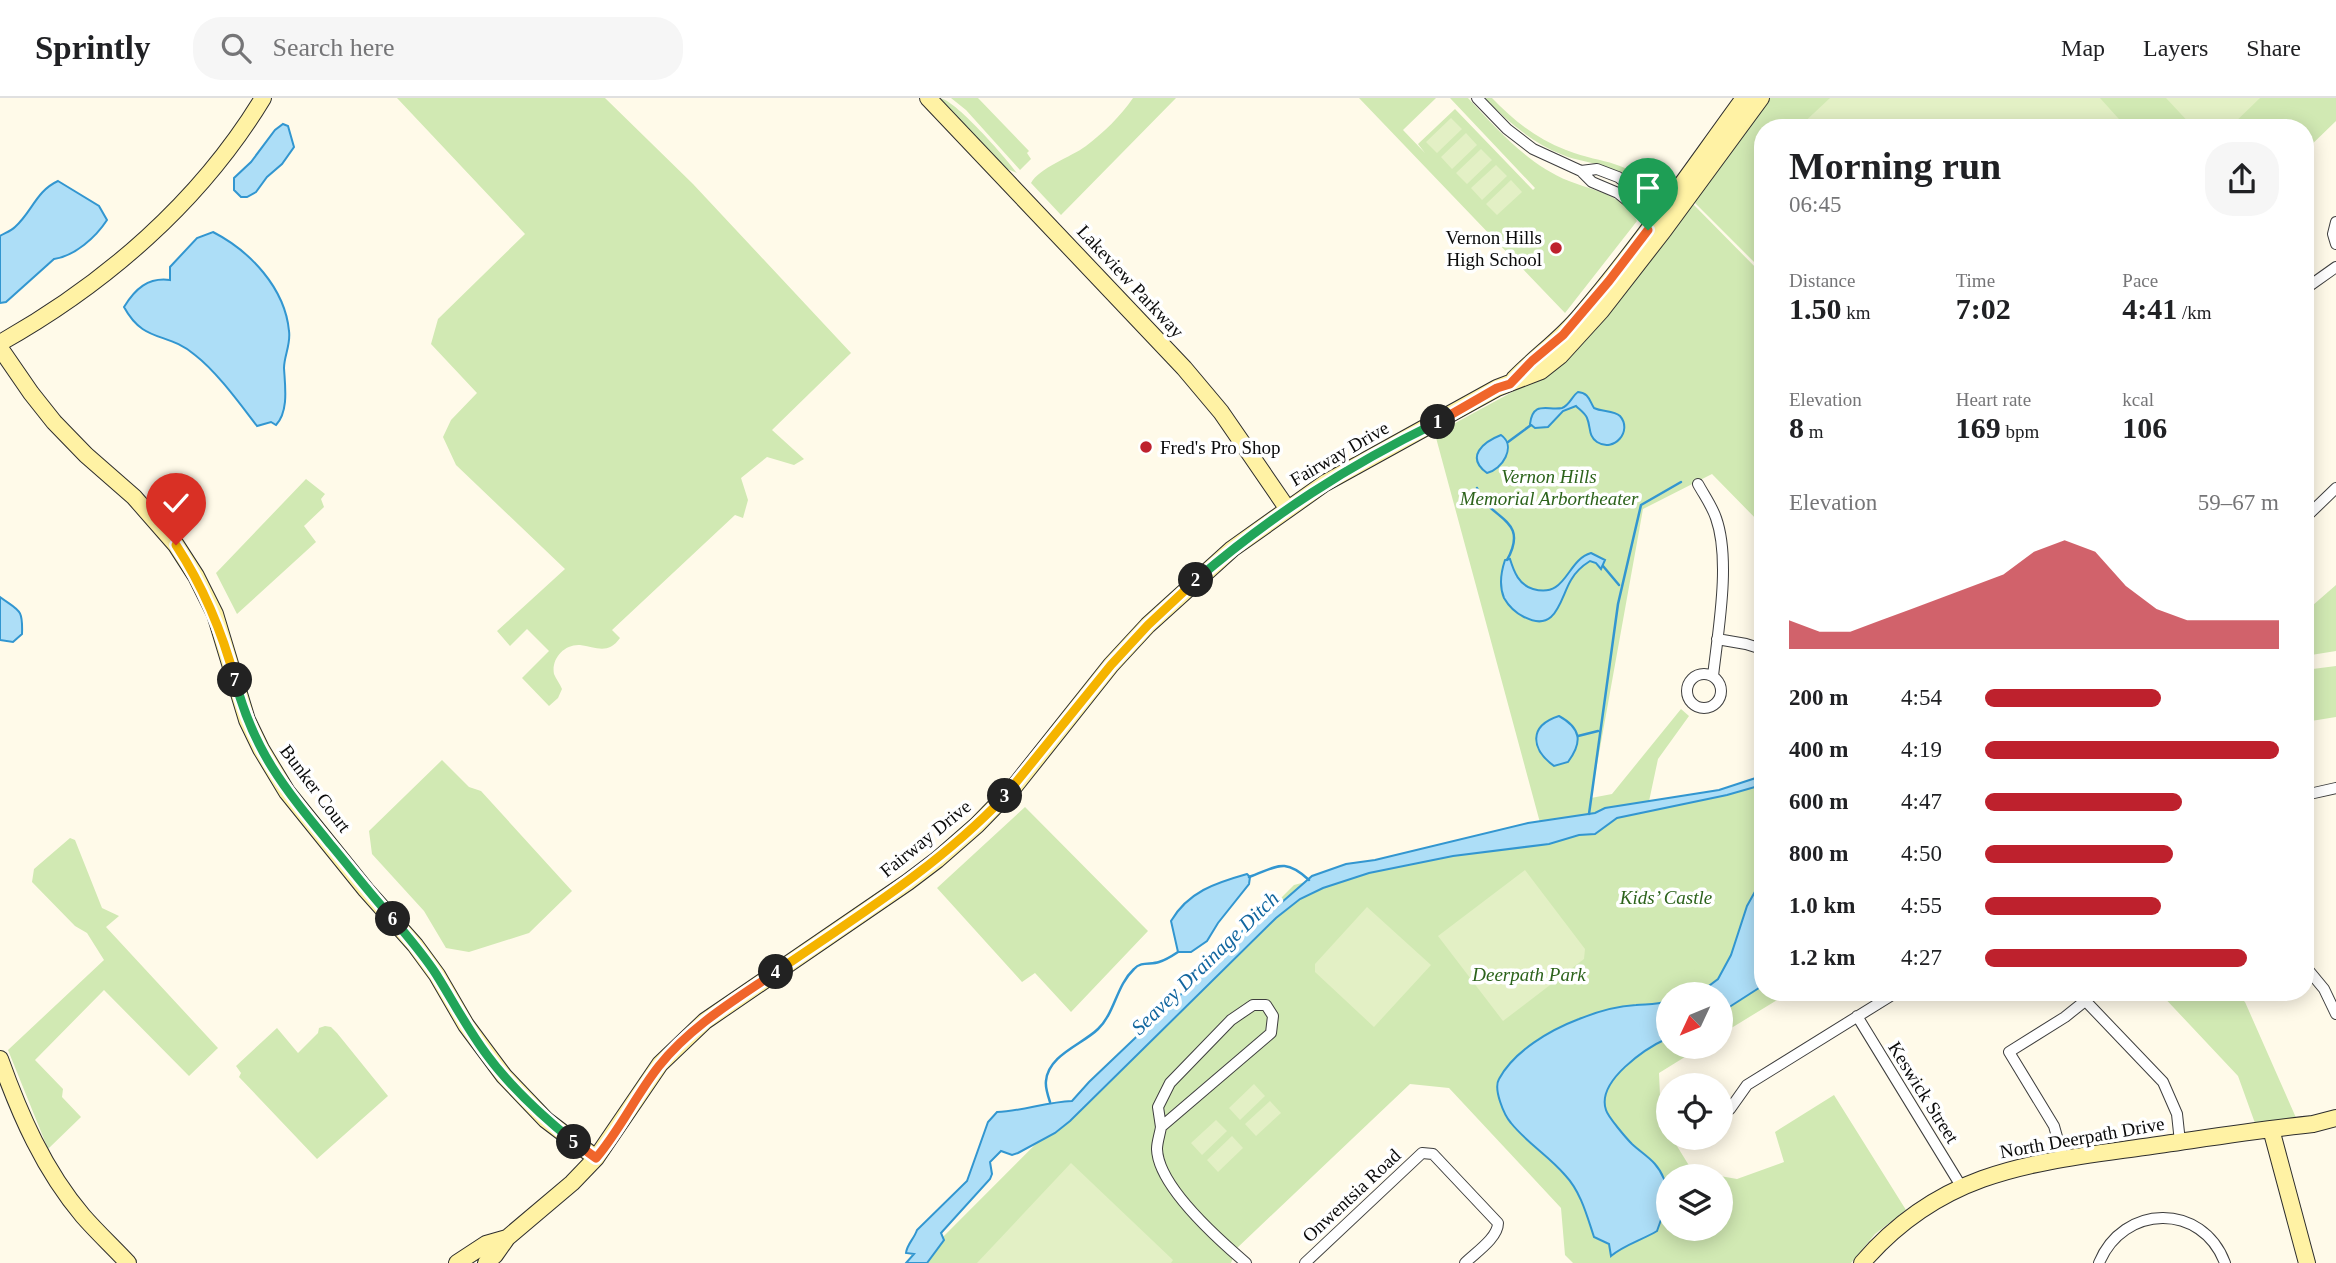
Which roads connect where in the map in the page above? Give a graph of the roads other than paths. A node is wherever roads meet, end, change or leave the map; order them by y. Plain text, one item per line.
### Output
1 (263, 98) edge
2 (928, 98) edge
3 (1477, 98) edge
4 (1744, 98) edge
5 (1761, 98) edge
6 (1658, 216) junction
7 (2336, 222) edge
8 (2336, 244) edge
9 (2336, 267) edge
10 (2314, 283) edge
11 (0, 346) edge
12 (1510, 384) junction
13 (1698, 484) dead end
14 (2336, 488) edge
15 (1287, 508) junction
16 (2314, 509) edge
17 (1717, 639) junction
18 (1754, 646) edge
19 (1713, 676) dead end
20 (2336, 788) edge
21 (2314, 793) edge
22 (2314, 976) edge
23 (1882, 1001) edge
24 (2078, 1001) edge
25 (2085, 1001) edge
26 (2336, 1014) edge
27 (1857, 1016) junction
28 (0, 1059) edge
29 (1733, 1105) edge
30 (2336, 1118) edge
31 (1161, 1127) junction
32 (2271, 1129) junction
33 (2180, 1142) junction
34 (596, 1158) junction
35 (2063, 1158) junction
36 (1961, 1186) junction
37 (507, 1238) junction
38 (128, 1263) edge
39 (457, 1263) edge
40 (486, 1263) edge
41 (1246, 1263) edge
42 (1305, 1263) edge
43 (1465, 1263) edge
44 (1862, 1263) edge
45 (2099, 1263) edge
46 (2225, 1263) edge
47 (2307, 1263) edge

1 - 11 street
2 - 15 street, Lakeview Parkway
3 - 6 street
4 - 6 street, Fairway Drive
5 - 12 street, Fairway Drive
6 - 12 street, Fairway Drive
7 - 8 street
9 - 10 street
11 - 34 street, Bunker Court
12 - 15 street, Fairway Drive
13 - 17 street
14 - 16 street
15 - 34 street, Fairway Drive
17 - 18 street
17 - 19 street
20 - 21 street
22 - 26 street
23 - 27 street
24 - 35 street
25 - 33 street
27 - 29 street
27 - 36 street, Keswick Street
28 - 38 street
30 - 32 street, North Deerpath Drive
31 - 31 street
31 - 41 street
32 - 33 street, North Deerpath Drive
32 - 47 street
33 - 35 street, North Deerpath Drive
34 - 37 street, Fairway Drive
35 - 36 street, North Deerpath Drive
36 - 44 street, North Deerpath Drive
37 - 39 street, Fairway Drive
37 - 40 street, Fairway Drive
42 - 43 street, Onwentsia Road
45 - 46 street

